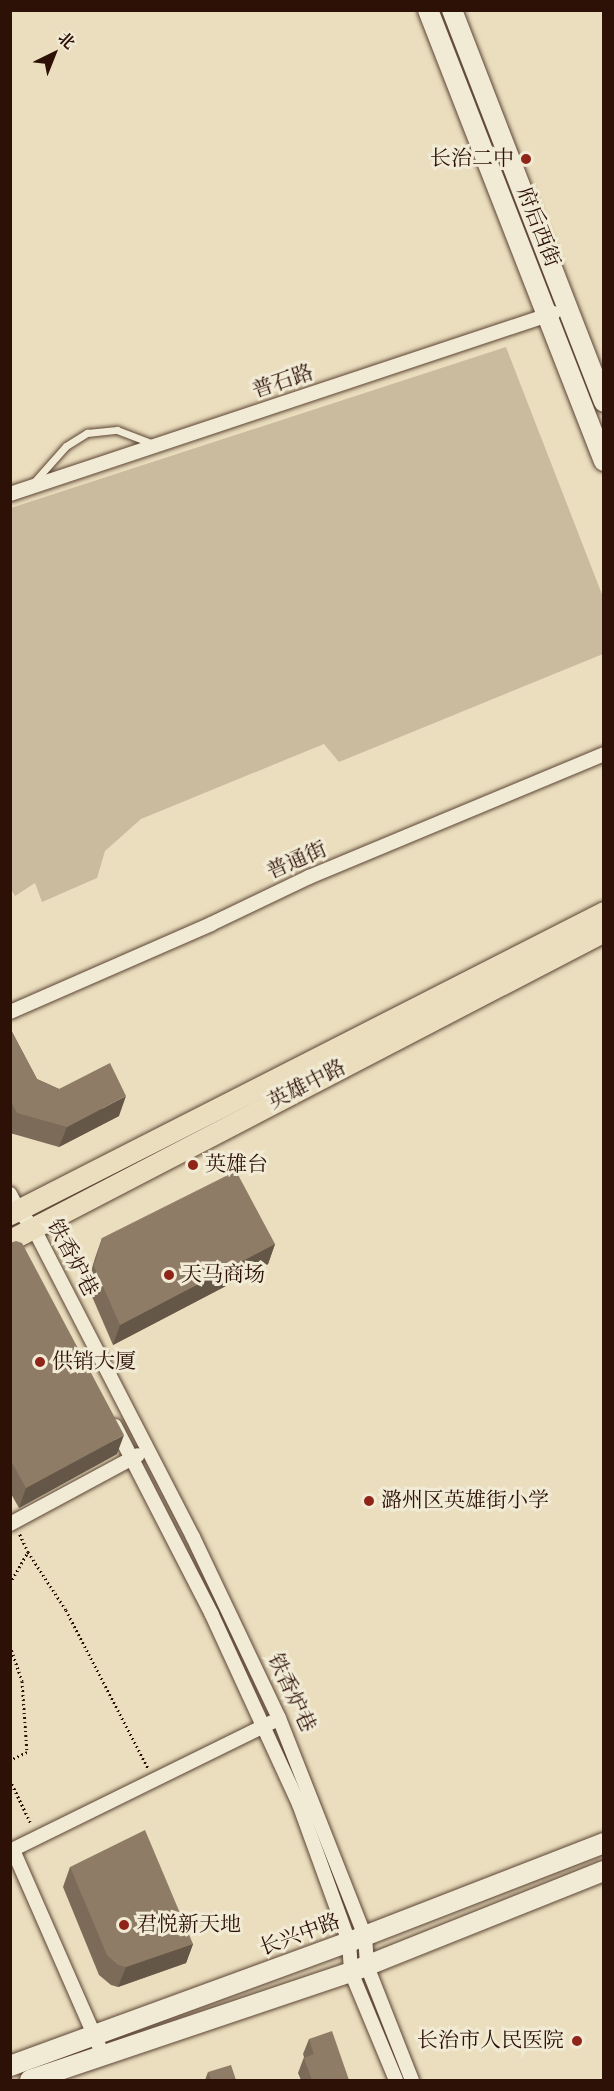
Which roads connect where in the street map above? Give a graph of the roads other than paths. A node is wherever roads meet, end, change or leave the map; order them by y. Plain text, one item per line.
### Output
1 (428, 10) edge
2 (452, 10) edge
3 (567, 308) junction
4 (547, 315) junction
5 (603, 401) edge
6 (158, 446) junction
7 (603, 461) edge
8 (29, 488) junction
9 (10, 494) edge
10 (603, 754) edge
11 (603, 912) edge
12 (603, 931) edge
13 (10, 1012) edge
14 (13, 1206) edge
15 (21, 1237) edge
16 (109, 1415) edge
17 (149, 1452) junction
18 (131, 1457) junction
19 (12, 1523) edge
20 (279, 1718) junction
21 (265, 1727) junction
22 (603, 1843) edge
23 (12, 1850) edge
24 (603, 1871) edge
25 (357, 1939) junction
26 (359, 1969) junction
27 (95, 2037) junction
28 (104, 2055) junction
29 (10, 2066) edge
30 (30, 2080) edge
31 (396, 2080) edge
32 (412, 2080) edge

1 - 4 main road, 府后西街
2 - 3 main road, 府后西街
3 - 4 street, 普石路
3 - 5 main road, 府后西街
4 - 6 street, 普石路
4 - 7 main road, 府后西街
6 - 8 street, 普石路
6 - 8 lane
8 - 9 street, 普石路
10 - 13 street, 普通街
11 - 14 main road, 英雄中路
12 - 15 main road, 英雄中路
14 - 15 street, 铁香炉巷
15 - 17 street, 铁香炉巷
16 - 18 street, 铁香炉巷
17 - 18 street
17 - 20 street, 铁香炉巷
18 - 19 street
18 - 21 street, 铁香炉巷
20 - 21 street
20 - 25 street, 铁香炉巷
21 - 23 street
21 - 25 street, 铁香炉巷
22 - 25 main road, 长兴中路
23 - 27 street
24 - 26 main road
25 - 26 street
25 - 27 main road, 长兴中路
26 - 28 main road
26 - 31 street
26 - 32 street
27 - 28 street
27 - 29 main road, 长兴中路
28 - 30 main road

